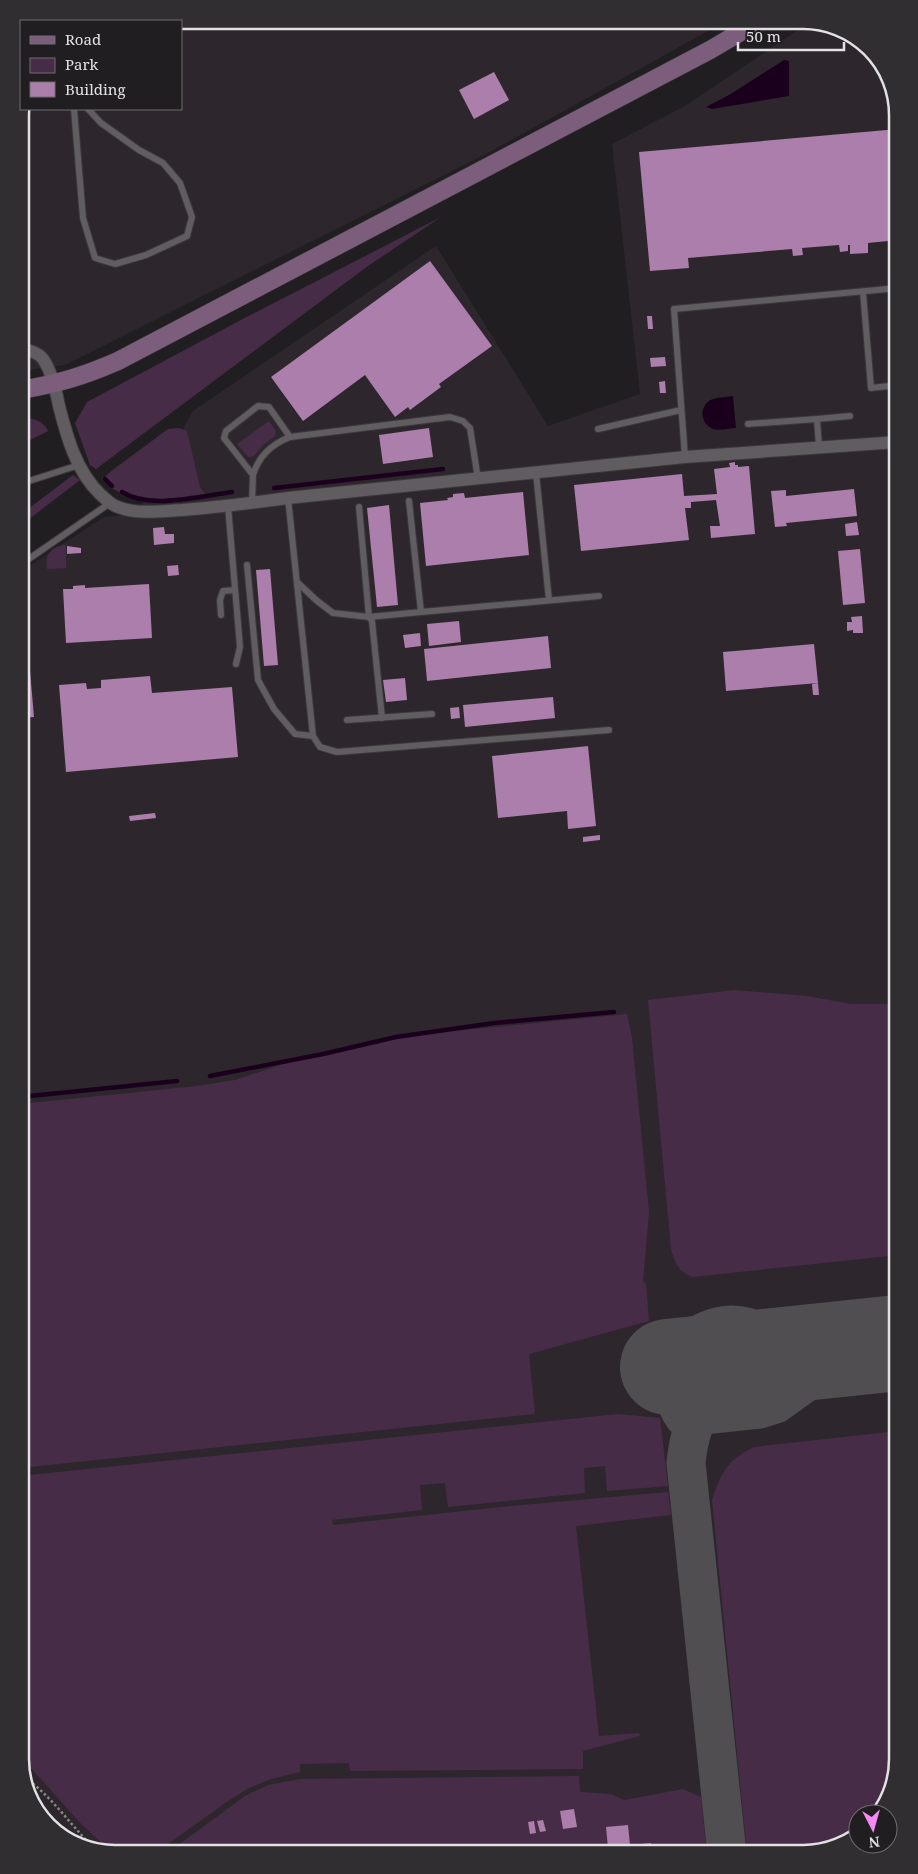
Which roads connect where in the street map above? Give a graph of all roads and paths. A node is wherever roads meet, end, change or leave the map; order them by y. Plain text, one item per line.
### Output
1 (746, 29) edge
2 (74, 110) edge
3 (89, 110) edge
4 (889, 289) edge
5 (863, 292) junction
6 (29, 350) edge
7 (54, 384) junction
8 (889, 386) edge
9 (29, 388) edge
10 (681, 410) junction
11 (850, 416) dead end
12 (817, 419) junction
13 (748, 424) dead end
14 (598, 430) dead end
15 (290, 436) junction
16 (889, 443) edge
17 (819, 447) junction
18 (685, 457) junction
19 (79, 465) junction
20 (536, 473) junction
21 (253, 474) junction
22 (478, 479) junction
23 (29, 481) edge
24 (288, 498) junction
25 (409, 501) dead end
26 (110, 503) junction
27 (252, 503) junction
28 (228, 506) junction
29 (359, 507) dead end
30 (29, 559) edge
31 (248, 565) dead end
32 (297, 582) junction
33 (235, 590) junction
34 (598, 596) dead end
35 (549, 600) junction
36 (251, 609) junction
37 (237, 610) junction
38 (421, 612) junction
39 (221, 615) dead end
40 (369, 617) junction
41 (236, 664) dead end
42 (432, 714) dead end
43 (382, 718) junction
44 (347, 720) dead end
45 (609, 730) dead end
46 (313, 736) junction
47 (32, 1783) edge
48 (88, 1841) edge

1 - 7 main road
2 - 3 lane
4 - 5 lane
5 - 8 lane
5 - 10 lane
6 - 7 street
7 - 9 main road
7 - 19 street
10 - 14 lane
10 - 18 lane
11 - 12 lane
12 - 13 lane
12 - 17 lane
15 - 21 lane
15 - 21 lane
15 - 22 lane
16 - 17 street
17 - 18 street
18 - 20 street
19 - 23 lane
19 - 26 street
20 - 22 street
20 - 35 lane
21 - 27 lane
22 - 24 street
24 - 27 street
24 - 32 lane
25 - 38 lane
26 - 28 street
26 - 30 lane
27 - 28 street
28 - 33 lane
29 - 40 lane
31 - 36 lane
32 - 40 lane
32 - 46 lane
33 - 37 lane
33 - 39 lane
34 - 35 lane
35 - 38 lane
36 - 37 lane
36 - 46 lane
37 - 41 lane
38 - 40 lane
40 - 43 lane
42 - 43 lane
43 - 44 lane
45 - 46 lane
47 - 48 path

